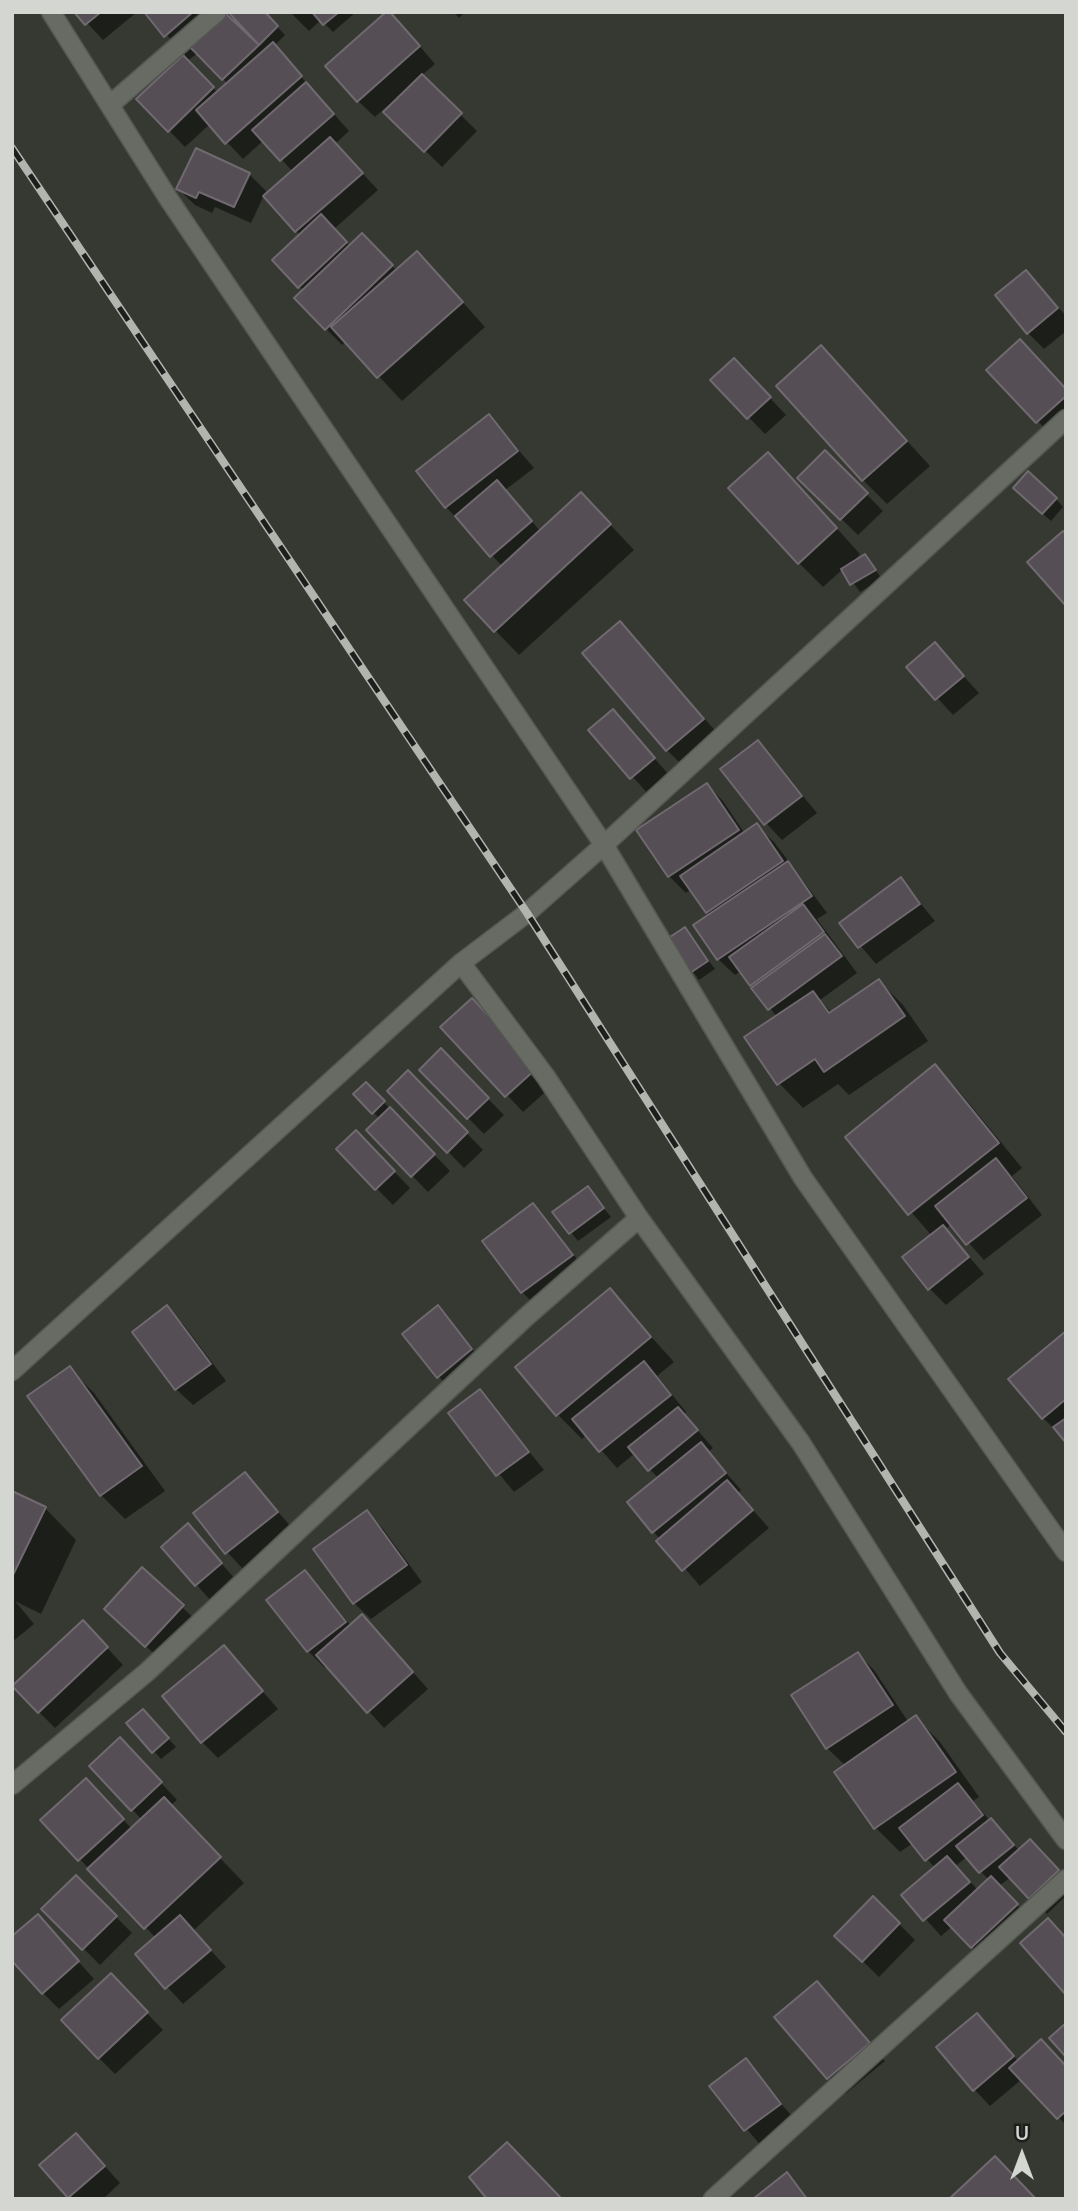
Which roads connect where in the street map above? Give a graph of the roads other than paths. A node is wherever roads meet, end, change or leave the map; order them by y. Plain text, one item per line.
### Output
1 (51, 12) edge
2 (217, 12) edge
3 (111, 104) junction
4 (1066, 419) edge
5 (604, 845) junction
6 (461, 962) junction
7 (639, 1218) junction
8 (12, 1371) edge
9 (1066, 1552) edge
10 (12, 1785) edge
11 (1066, 1840) edge
12 (1066, 1879) edge
13 (713, 2199) edge

1 - 3 street
2 - 3 street
3 - 5 street
4 - 5 street
5 - 6 street
5 - 9 street
6 - 7 street
6 - 8 street
7 - 10 street
7 - 11 street
12 - 13 street

